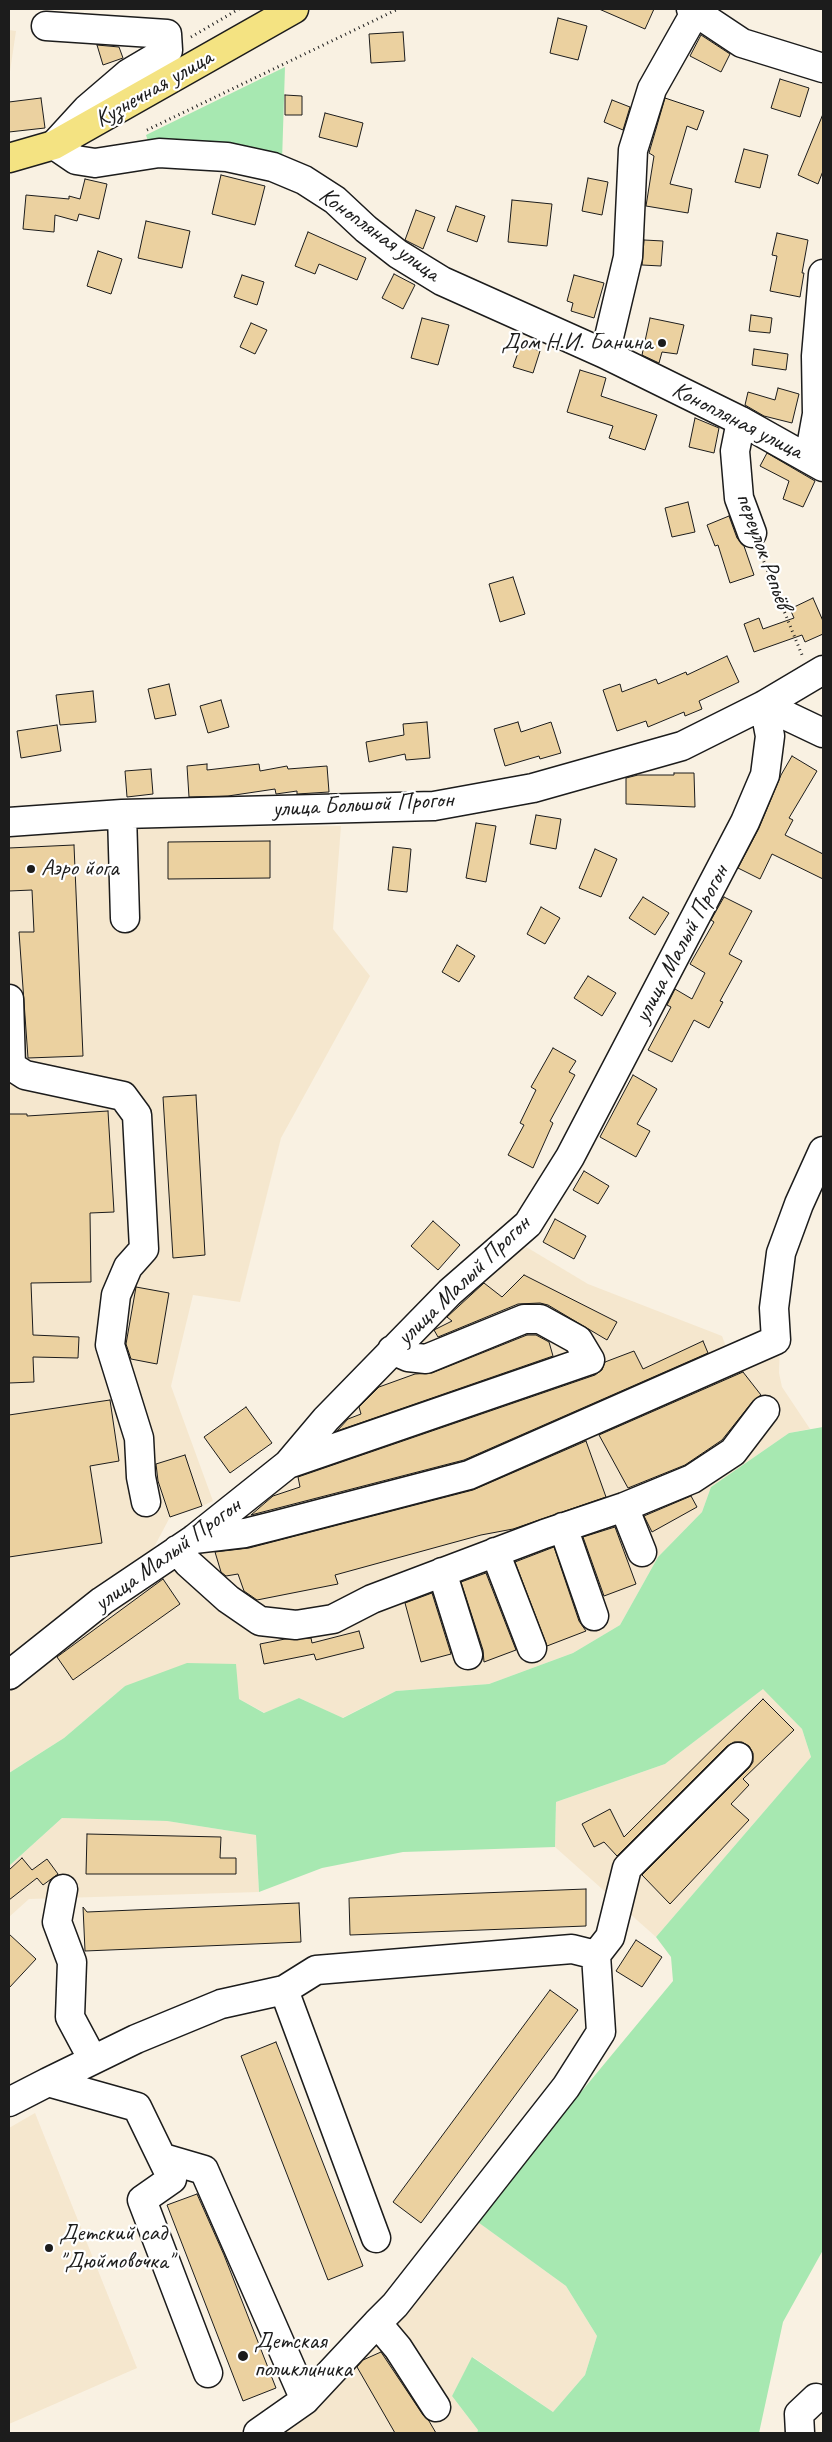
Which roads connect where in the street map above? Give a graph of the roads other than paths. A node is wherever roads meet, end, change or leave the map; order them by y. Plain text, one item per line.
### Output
1 (294, 9) edge
2 (693, 10) edge
3 (46, 26) dead end
4 (823, 68) edge
5 (54, 145) junction
6 (9, 158) edge
7 (823, 274) edge
8 (605, 354) junction
9 (741, 421) junction
10 (816, 462) edge
11 (752, 533) road end
12 (818, 673) edge
13 (764, 705) junction
14 (823, 733) edge
15 (122, 814) junction
16 (9, 822) edge
17 (125, 918) dead end
18 (9, 999) edge
19 (823, 1150) edge
20 (392, 1350) junction
21 (765, 1410) dead end
22 (288, 1464) junction
23 (146, 1502) dead end
24 (624, 1507) junction
25 (563, 1527) junction
26 (185, 1545) junction
27 (495, 1552) junction
28 (642, 1552) dead end
29 (442, 1572) junction
30 (594, 1616) dead end
31 (532, 1648) dead end
32 (468, 1655) dead end
33 (9, 1676) edge
34 (738, 1757) dead end
35 (63, 1889) dead end
36 (596, 1955) junction
37 (284, 1990) junction
38 (94, 2060) junction
39 (48, 2082) junction
40 (9, 2102) edge
41 (163, 2158) junction
42 (376, 2238) dead end
43 (377, 2324) junction
44 (208, 2373) dead end
45 (816, 2398) dead end
46 (305, 2400) junction
47 (436, 2407) dead end
48 (258, 2433) edge
49 (800, 2433) edge

1 - 5 main road, Кузнечная улица
2 - 4 street
2 - 8 street
3 - 5 street
5 - 6 main road, Кузнечная улица
5 - 8 street, Конопляная улица
7 - 10 street
8 - 9 street, Конопляная улица
9 - 10 street, Конопляная улица
9 - 11 street, переулок Репьёв
12 - 13 street, улица Большой Прогон
13 - 14 street
13 - 15 street, улица Большой Прогон
13 - 20 street, улица Малый Прогон
15 - 16 street, улица Большой Прогон
15 - 17 street
18 - 23 street
19 - 26 street
20 - 22 street, улица Малый Прогон
20 - 22 street
21 - 24 street
22 - 26 street, улица Малый Прогон
24 - 25 street
24 - 28 street
25 - 27 street
25 - 30 street
26 - 29 street
26 - 33 street, улица Малый Прогон
27 - 29 street
27 - 31 street
29 - 32 street
34 - 36 street
35 - 38 street
36 - 37 street
36 - 43 street
37 - 38 street
37 - 42 street
38 - 39 street
39 - 40 street
39 - 41 street
41 - 44 street
41 - 46 street
43 - 46 street
43 - 47 street
45 - 49 street
46 - 48 street

